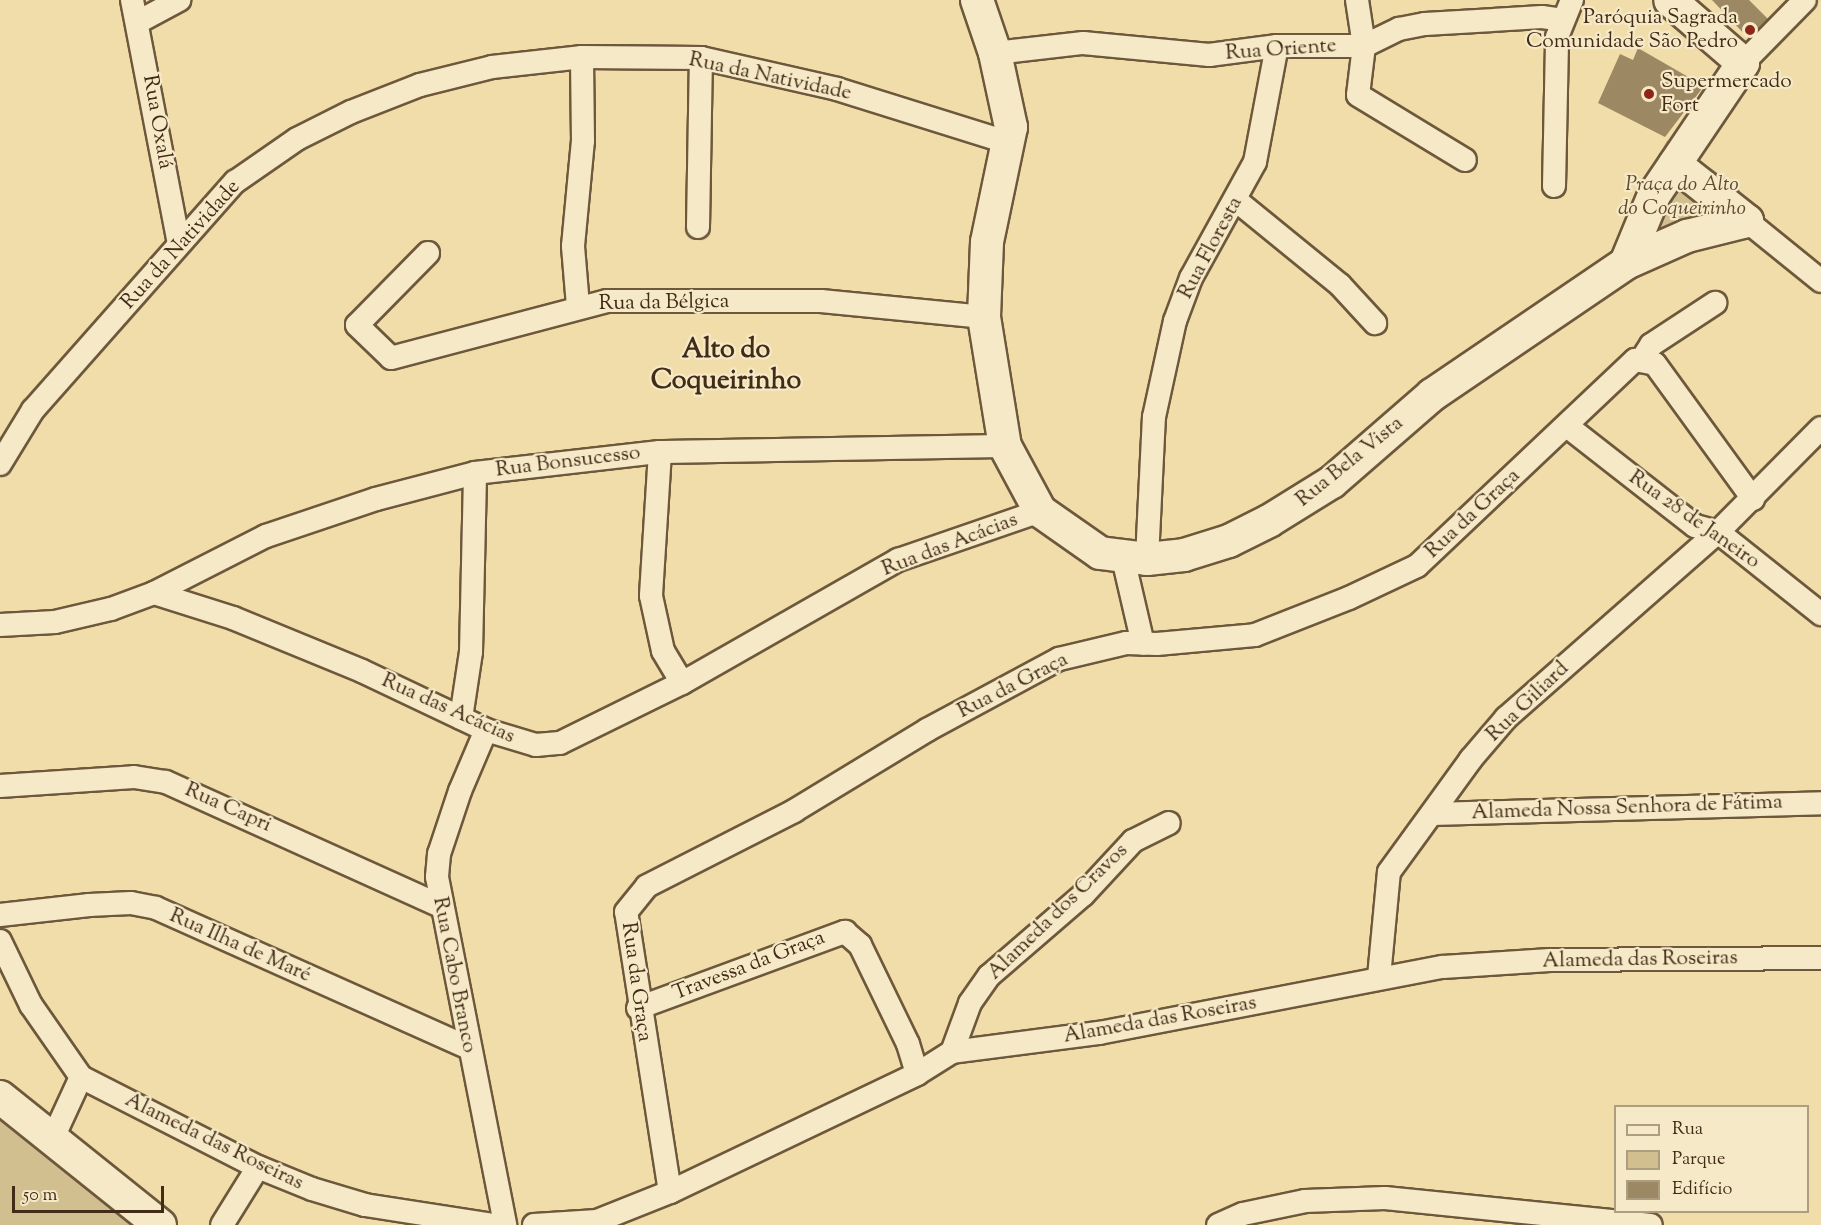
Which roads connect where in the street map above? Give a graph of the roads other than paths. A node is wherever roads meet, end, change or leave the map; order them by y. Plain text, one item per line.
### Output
1 (132, 0) edge
2 (179, 0) edge
3 (977, 0) edge
4 (1358, 0) edge
5 (1670, 0) edge
6 (1804, 0) edge
7 (1568, 10) edge
8 (138, 22) junction
9 (1277, 46) junction
10 (1364, 46) junction
11 (995, 53) junction
12 (582, 57) junction
13 (701, 58) junction
14 (1743, 63) junction
15 (1009, 143) junction
16 (1465, 160) dead end
17 (1675, 164) junction
18 (1554, 186) dead end
19 (1237, 201) junction
20 (1748, 221) junction
21 (698, 227) dead end
22 (179, 244) junction
23 (428, 252) dead end
24 (1626, 263) junction
25 (1821, 281) edge
26 (1715, 303) dead end
27 (578, 306) junction
28 (984, 317) junction
29 (1375, 323) dead end
30 (1649, 361) junction
31 (1567, 426) junction
32 (1821, 428) edge
33 (1005, 446) junction
34 (660, 452) junction
35 (0, 462) edge
36 (475, 473) junction
37 (1753, 499) junction
38 (1040, 511) junction
39 (1718, 532) junction
40 (1135, 559) junction
41 (154, 593) junction
42 (1821, 614) edge
43 (0, 625) edge
44 (1143, 644) junction
45 (681, 683) junction
46 (461, 718) junction
47 (486, 730) junction
48 (0, 786) edge
49 (1821, 803) edge
50 (1434, 813) junction
51 (1169, 824) dead end
52 (440, 906) junction
53 (0, 915) edge
54 (0, 941) edge
55 (1821, 958) edge
56 (1379, 977) junction
57 (638, 1008) junction
58 (468, 1047) junction
59 (952, 1052) junction
60 (917, 1074) junction
61 (81, 1077) junction
62 (0, 1096) edge
63 (52, 1140) junction
64 (258, 1167) junction
65 (670, 1192) junction
66 (160, 1225) edge
67 (222, 1225) edge
68 (492, 1225) edge
69 (505, 1225) edge
70 (534, 1225) edge
71 (1218, 1225) edge
72 (1651, 1225) edge

1 - 8 street, Rua Oxalá
2 - 8 street
3 - 11 main road, Rua Bela Vista
4 - 10 street
5 - 14 main road
6 - 14 street
7 - 10 street, Rua Oriente
7 - 18 street
8 - 22 street, Rua Oxalá
9 - 10 street, Rua Oriente
9 - 11 street, Rua Oriente
9 - 19 street, Rua Floresta
10 - 16 street
11 - 15 main road, Rua Bela Vista
12 - 13 street, Rua da Natividade
12 - 22 street, Rua da Natividade
12 - 27 street
13 - 15 street, Rua da Natividade
13 - 21 street
14 - 17 main road
15 - 28 main road, Rua Bela Vista
17 - 20 main road
17 - 24 main road
19 - 29 street
19 - 40 street, Rua Floresta
20 - 24 main road, Rua Bela Vista
20 - 25 street
22 - 35 street, Rua da Natividade
23 - 27 street, Rua da Bélgica
24 - 40 main road, Rua Bela Vista
26 - 30 street, Rua da Graça
27 - 28 street, Rua da Bélgica
28 - 33 main road, Rua Bela Vista
30 - 31 street, Rua da Graça
30 - 37 street
31 - 39 street, Rua 28 de Janeiro
31 - 44 street, Rua da Graça
32 - 37 street, Rua Giliard
33 - 34 street, Rua Bonsucesso
33 - 38 main road, Rua Bela Vista
34 - 36 street, Rua Bonsucesso
34 - 45 street
36 - 41 street, Rua Bonsucesso
36 - 46 street
37 - 39 street, Rua Giliard
38 - 40 main road, Rua Bela Vista
38 - 45 street, Rua das Acácias
39 - 42 street, Rua 28 de Janeiro
39 - 50 street, Rua Giliard
40 - 44 street, Rua Floresta
41 - 43 street
41 - 46 street, Rua das Acácias
44 - 57 street, Rua da Graça
45 - 47 street, Rua das Acácias
46 - 47 street, Rua das Acácias
47 - 52 street, Rua Cabo Branco
48 - 52 street, Rua Capri
49 - 50 street, Alameda Nossa Senhora de Fátima
50 - 56 street, Rua Giliard
51 - 59 street, Alameda dos Cravos
52 - 58 street, Rua Cabo Branco
53 - 58 street, Rua Ilha de Maré
54 - 61 street
55 - 56 street, Alameda das Roseiras
56 - 59 street, Alameda das Roseiras
57 - 60 street, Travessa da Graça
57 - 65 street, Rua da Graça
58 - 69 street, Rua Cabo Branco
59 - 60 street, Alameda das Roseiras
60 - 65 street, Alameda das Roseiras
61 - 63 street
61 - 64 street, Alameda das Roseiras
62 - 63 main road
63 - 66 main road
64 - 67 street
64 - 68 street, Alameda das Roseiras
65 - 70 street, Alameda das Roseiras
71 - 72 street

